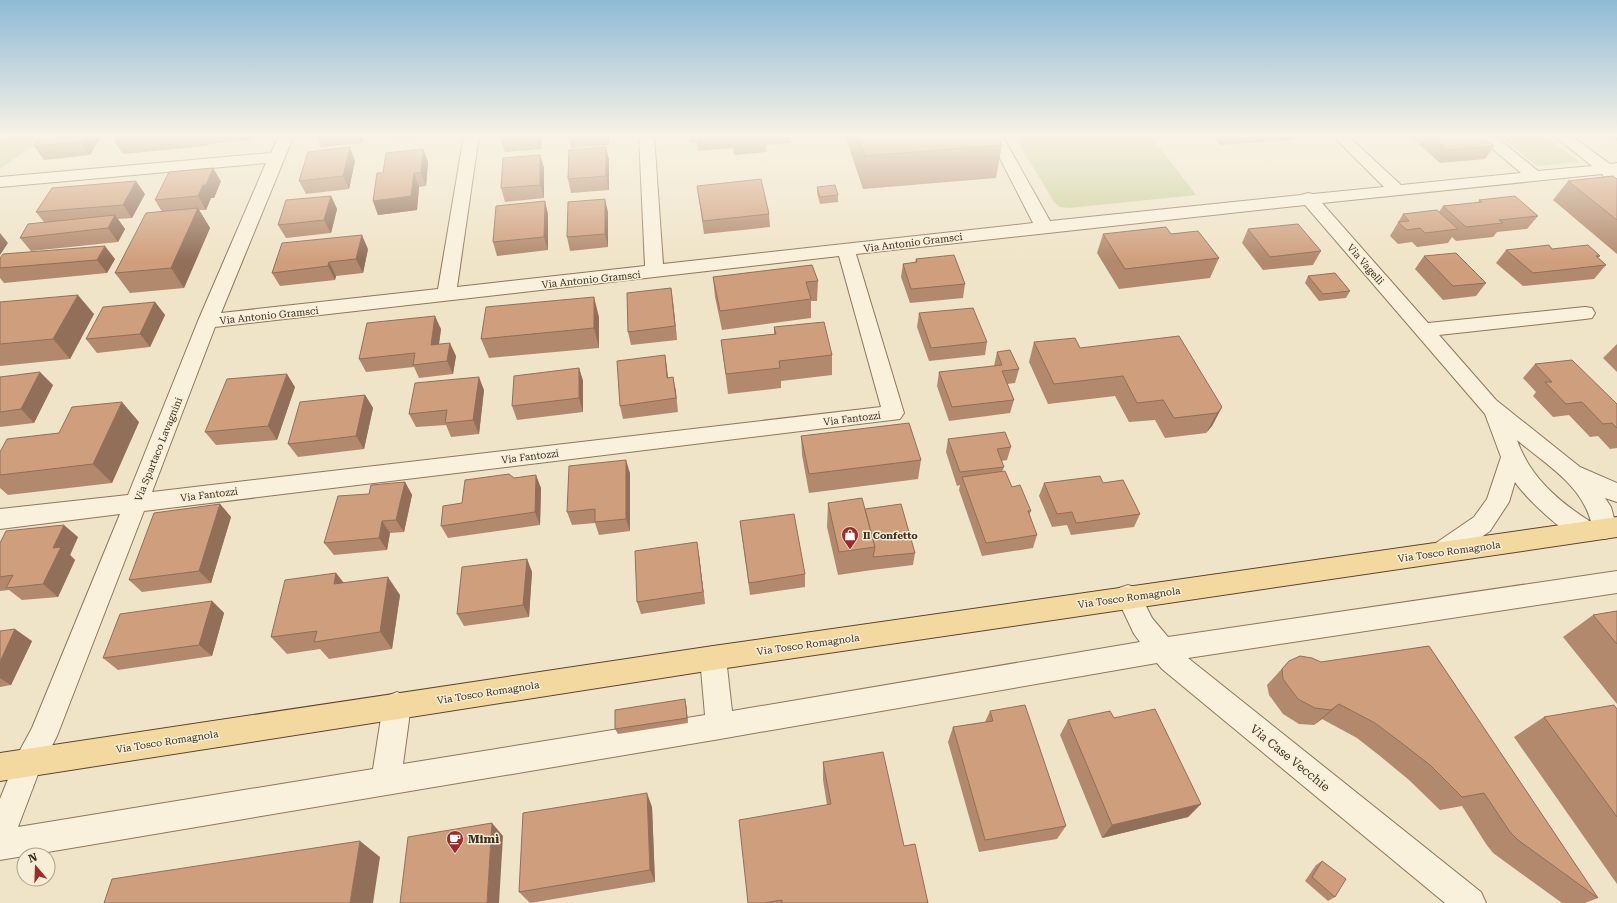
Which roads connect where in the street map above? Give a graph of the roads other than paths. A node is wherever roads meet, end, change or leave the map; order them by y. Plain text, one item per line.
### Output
1 (56, 177) edge
2 (268, 177) edge
3 (464, 177) edge
4 (649, 177) edge
5 (1018, 177) edge
6 (1384, 177) edge
7 (1523, 177) edge
8 (0, 182) edge
9 (1397, 190) junction
10 (1308, 198) junction
11 (1044, 227) junction
12 (846, 250) junction
13 (654, 272) junction
14 (446, 295) junction
15 (1585, 313) dead end
16 (208, 321) junction
17 (1424, 330) junction
18 (1490, 406) junction
19 (1512, 456) junction
20 (1572, 472) junction
21 (1617, 493) edge
22 (136, 503) junction
23 (0, 519) edge
24 (1603, 529) edge
25 (1442, 552) junction
26 (1617, 582) edge
27 (1128, 596) junction
28 (1161, 650) junction
29 (713, 658) junction
30 (397, 705) junction
31 (720, 726) junction
32 (28, 762) junction
33 (0, 767) edge
34 (386, 781) junction
35 (0, 836) edge
36 (0, 845) edge
37 (1470, 903) edge

1 - 8 street
2 - 16 street, Via Spartaco Lavagnini
3 - 14 street
4 - 13 street
5 - 11 street
6 - 9 street
7 - 9 street, Via Antonio Gramsci
9 - 10 street, Via Antonio Gramsci
10 - 11 street, Via Antonio Gramsci
10 - 17 street, Via Vagelli
11 - 12 street, Via Antonio Gramsci
12 - 13 street, Via Antonio Gramsci
12 - 22 street, Via Fantozzi
13 - 14 street, Via Antonio Gramsci
14 - 16 street, Via Antonio Gramsci
15 - 17 street
16 - 22 street, Via Spartaco Lavagnini
17 - 18 street, Via Vagelli
18 - 19 street, Via Vagelli
18 - 20 street, Via Vagelli
19 - 24 street, Via Vagelli
19 - 25 street
20 - 21 street, Via Vagelli
20 - 24 street, Via Vagelli
22 - 23 street, Via Fantozzi
22 - 32 street, Via Spartaco Lavagnini
24 - 25 main road, Via Tosco Romagnola
25 - 27 main road, Via Tosco Romagnola
26 - 28 street
27 - 28 street, Via Case Vecchie
27 - 29 main road, Via Tosco Romagnola
28 - 31 street
28 - 37 street, Via Case Vecchie
29 - 30 main road, Via Tosco Romagnola
29 - 31 street
30 - 32 main road, Via Tosco Romagnola
30 - 34 street
31 - 34 street
32 - 33 main road, Via Tosco Romagnola
32 - 35 street, Via Spartaco Lavagnini
34 - 36 street

